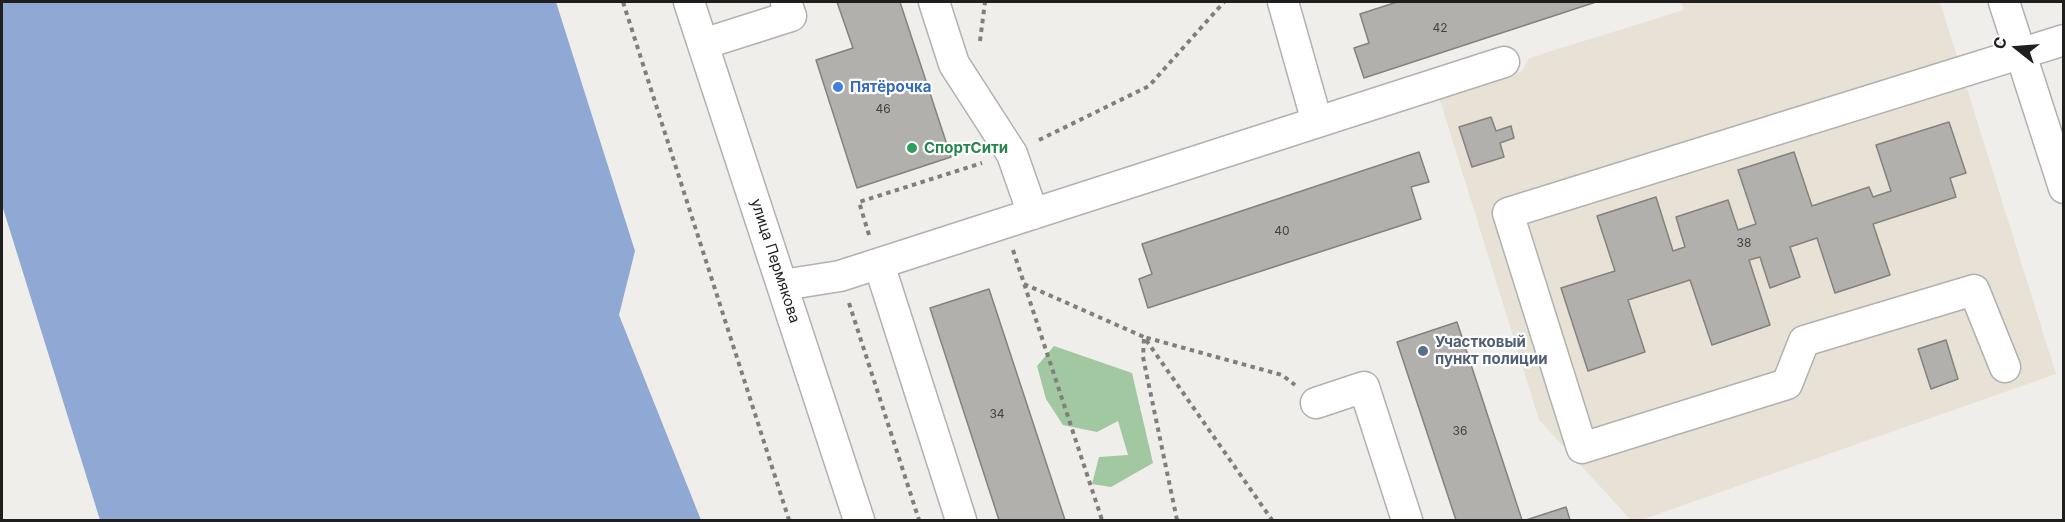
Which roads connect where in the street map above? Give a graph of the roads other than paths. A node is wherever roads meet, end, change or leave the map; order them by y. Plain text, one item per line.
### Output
1 (689, 2) edge
2 (786, 2) edge
3 (934, 2) edge
4 (1283, 2) edge
5 (2004, 2) edge
6 (2064, 40) edge
7 (703, 44) junction
8 (2020, 53) junction
9 (1504, 62) dead end
10 (1317, 122) junction
11 (2064, 188) edge
12 (1032, 214) junction
13 (879, 264) junction
14 (783, 285) junction
15 (2005, 367) dead end
16 (1316, 403) road end
17 (859, 520) edge
18 (961, 520) edge
19 (1407, 520) edge

1 - 7 street, улица Пермякова
2 - 7 street
3 - 12 street
4 - 10 street
5 - 8 street
6 - 8 street
7 - 14 street, улица Пермякова
8 - 11 street
8 - 15 street
9 - 10 street
10 - 12 street
12 - 13 street
13 - 14 street
13 - 18 street
14 - 17 street, улица Пермякова
16 - 19 street

